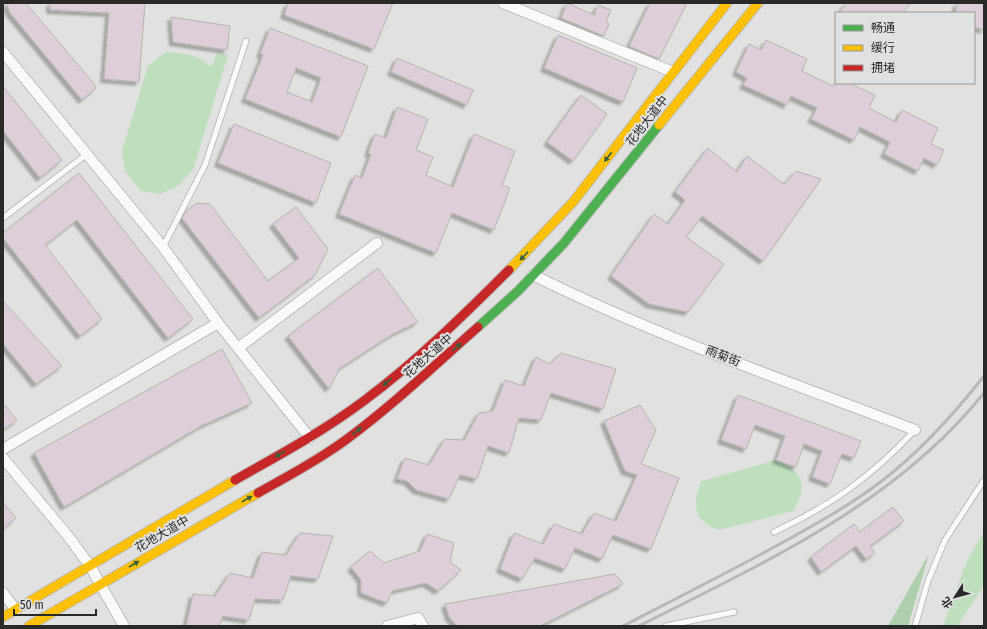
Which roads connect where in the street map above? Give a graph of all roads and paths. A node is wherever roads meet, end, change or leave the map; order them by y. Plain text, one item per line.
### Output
1 (503, 3) edge
2 (719, 3) edge
3 (726, 3) edge
4 (758, 3) edge
5 (700, 37) junction
6 (246, 41) dead end
7 (3, 52) edge
8 (673, 72) junction
9 (87, 154) junction
10 (3, 218) edge
11 (377, 242) dead end
12 (164, 247) junction
13 (533, 276) junction
14 (218, 324) junction
15 (238, 348) junction
16 (915, 430) joint
17 (310, 438) junction
18 (3, 448) edge
19 (3, 458) edge
20 (984, 480) edge
21 (774, 532) dead end
22 (90, 566) junction
23 (100, 584) junction
24 (3, 593) edge
25 (16, 610) junction
26 (734, 612) dead end
27 (3, 617) edge
28 (695, 623) edge
29 (33, 625) edge
30 (124, 626) edge
31 (387, 626) edge
32 (423, 626) edge
33 (666, 626) edge
34 (915, 626) edge

1 - 8 street
2 - 5 main road
3 - 5 main road, 花地大道中
4 - 13 main road, 花地大道中
5 - 8 main road, 花地大道中
6 - 12 lane
7 - 9 street
8 -> 17 main road, 花地大道中
9 - 10 lane
9 - 12 street
11 - 15 street
12 - 14 street
13 - 16 street, 雨菊街
23 -> 13 main road, 花地大道中
14 - 15 street
14 - 18 street
15 - 17 street
16 - 21 lane
17 -> 22 main road, 花地大道中
19 - 22 street
20 - 34 lane
22 - 23 street
22 - 25 main road, 花地大道中
23 - 29 main road, 花地大道中
23 - 30 street
24 - 25 street
25 - 27 main road, 花地大道中
26 - 28 lane
28 - 33 lane
31 - 32 street

